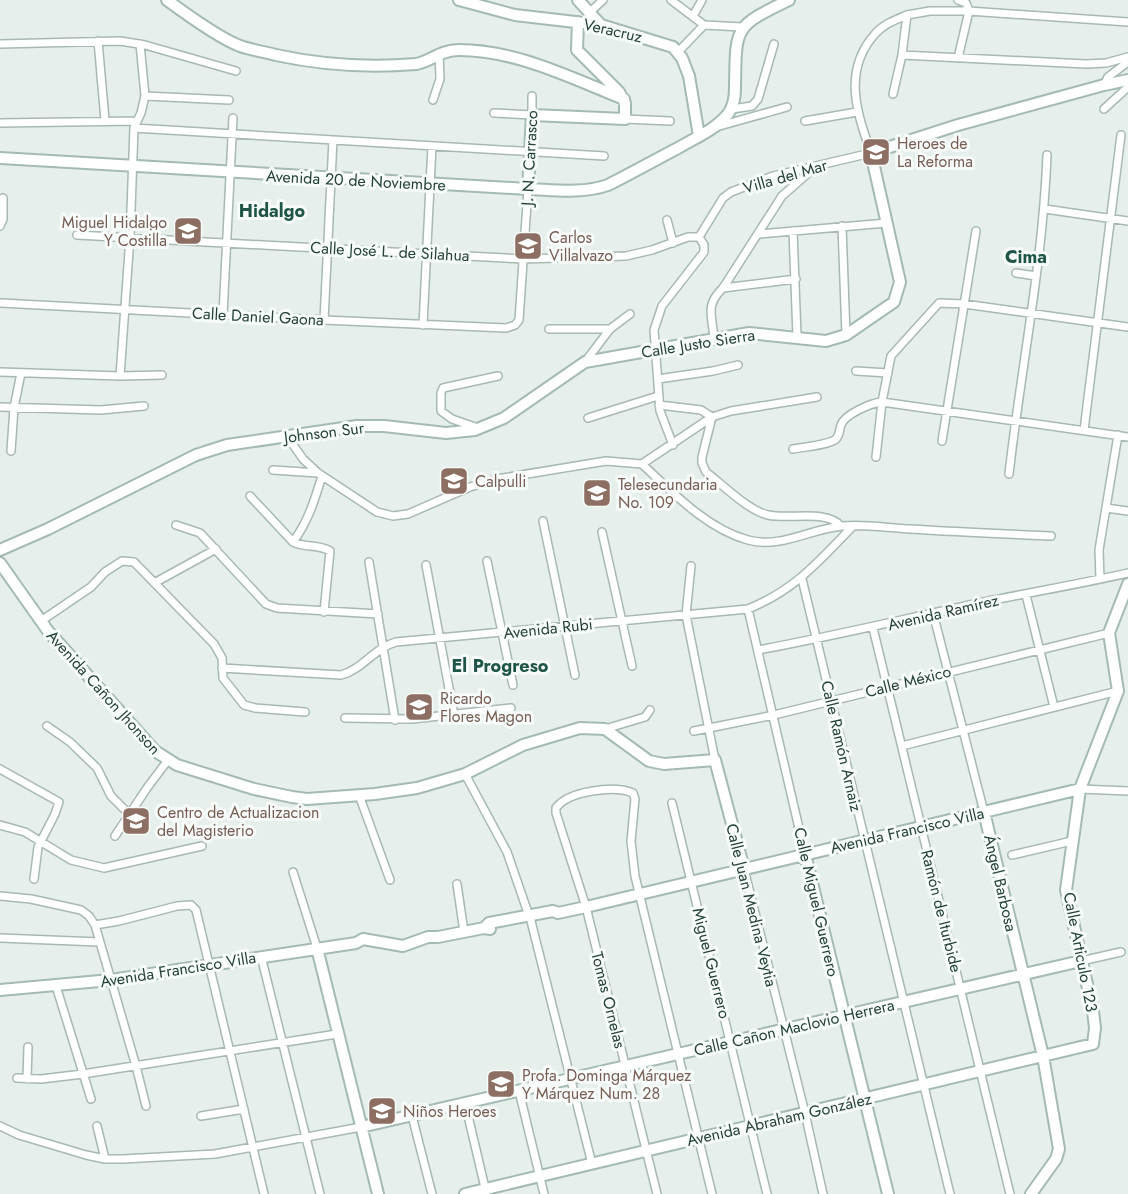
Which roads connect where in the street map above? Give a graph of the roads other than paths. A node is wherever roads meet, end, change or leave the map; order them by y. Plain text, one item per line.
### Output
1 (167, 0) edge
2 (459, 0) edge
3 (491, 0) edge
4 (578, 0) edge
5 (603, 0) edge
6 (671, 0) edge
7 (702, 0) edge
8 (789, 0) edge
9 (958, 0) edge
10 (499, 10) junction
11 (969, 11) junction
12 (590, 12) junction
13 (907, 15) junction
14 (693, 16) junction
15 (578, 22) junction
16 (1128, 22) edge
17 (602, 25) junction
18 (704, 25) junction
19 (742, 27) junction
20 (98, 41) junction
21 (0, 44) edge
22 (140, 44) junction
23 (774, 44) dead end
24 (678, 52) junction
25 (440, 53) junction
26 (902, 55) junction
27 (1128, 57) edge
28 (958, 58) junction
29 (1128, 62) edge
30 (236, 71) dead end
31 (1128, 80) edge
32 (1104, 85) junction
33 (1128, 87) edge
34 (893, 94) dead end
35 (145, 96) junction
36 (532, 96) dead end
37 (433, 99) dead end
38 (624, 99) junction
39 (229, 100) dead end
40 (787, 107) dead end
41 (732, 109) junction
42 (1104, 109) dead end
43 (494, 112) dead end
44 (857, 113) junction
45 (531, 115) junction
46 (234, 118) dead end
47 (625, 119) junction
48 (105, 120) junction
49 (670, 121) dead end
50 (805, 122) dead end
51 (0, 123) edge
52 (135, 124) junction
53 (713, 128) junction
54 (234, 134) junction
55 (1120, 135) dead end
56 (699, 136) junction
57 (333, 140) junction
58 (432, 146) junction
59 (531, 151) junction
60 (871, 153) junction
61 (1047, 155) dead end
62 (604, 156) dead end
63 (0, 159) edge
64 (816, 165) junction
65 (132, 166) junction
66 (232, 173) junction
67 (330, 178) junction
68 (429, 183) junction
69 (528, 189) junction
70 (3, 198) dead end
71 (1045, 209) junction
72 (1111, 218) junction
73 (667, 220) dead end
74 (1128, 221) edge
75 (887, 223) junction
76 (0, 226) edge
77 (842, 226) junction
78 (793, 231) junction
79 (976, 231) dead end
80 (760, 234) junction
81 (77, 235) dead end
82 (130, 237) junction
83 (699, 237) junction
84 (228, 243) junction
85 (674, 243) junction
86 (327, 248) junction
87 (426, 252) junction
88 (522, 259) junction
89 (1016, 273) dead end
90 (1035, 276) junction
91 (796, 279) junction
92 (723, 288) junction
93 (1, 303) edge
94 (964, 304) junction
95 (125, 308) junction
96 (223, 314) junction
97 (630, 314) dead end
98 (1030, 314) junction
99 (324, 320) junction
100 (1098, 324) junction
101 (423, 325) junction
102 (515, 325) joint
103 (1128, 327) edge
104 (549, 328) dead end
105 (610, 329) junction
106 (846, 335) junction
107 (797, 336) junction
108 (714, 338) junction
109 (654, 350) junction
110 (585, 362) junction
111 (738, 365) dead end
112 (856, 370) dead end
113 (0, 372) edge
114 (21, 373) junction
115 (888, 373) junction
116 (162, 375) dead end
117 (498, 375) dead end
118 (120, 376) junction
119 (658, 379) junction
120 (658, 396) junction
121 (817, 397) dead end
122 (882, 402) junction
123 (659, 405) junction
124 (144, 406) dead end
125 (0, 407) edge
126 (14, 408) junction
127 (946, 411) junction
128 (712, 417) junction
129 (588, 418) dead end
130 (1015, 421) junction
131 (481, 428) junction
132 (1084, 430) junction
133 (1118, 435) junction
134 (287, 436) junction
135 (1128, 436) edge
136 (942, 441) dead end
137 (673, 445) junction
138 (793, 449) dead end
139 (11, 451) dead end
140 (876, 457) dead end
141 (642, 464) junction
142 (273, 470) dead end
143 (320, 474) junction
144 (1009, 474) dead end
145 (250, 496) dead end
146 (1106, 508) junction
147 (1128, 511) edge
148 (543, 521) dead end
149 (176, 525) dead end
150 (841, 526) junction
151 (853, 526) junction
152 (602, 532) dead end
153 (1051, 537) dead end
154 (293, 542) junction
155 (216, 549) junction
156 (0, 550) edge
157 (488, 561) dead end
158 (369, 562) dead end
159 (0, 563) edge
160 (426, 565) dead end
161 (691, 566) dead end
162 (1128, 573) edge
163 (801, 579) junction
164 (1100, 579) junction
165 (156, 582) junction
166 (1128, 584) edge
167 (1026, 595) junction
168 (748, 609) junction
169 (324, 612) junction
170 (933, 613) junction
171 (378, 614) junction
172 (686, 615) junction
173 (622, 620) junction
174 (41, 621) junction
175 (563, 626) junction
176 (873, 628) junction
177 (501, 633) junction
178 (1108, 633) junction
179 (441, 637) junction
180 (816, 639) junction
181 (383, 647) junction
182 (758, 650) junction
183 (1040, 650) junction
184 (632, 666) dead end
185 (222, 669) junction
186 (948, 671) junction
187 (575, 675) dead end
188 (513, 685) dead end
189 (888, 686) junction
190 (1118, 691) junction
191 (831, 700) junction
192 (1054, 707) junction
193 (511, 708) dead end
194 (650, 710) dead end
195 (305, 712) dead end
196 (774, 715) junction
197 (454, 716) junction
198 (345, 718) dead end
199 (395, 720) junction
200 (47, 726) dead end
201 (605, 729) junction
202 (708, 729) junction
203 (962, 731) junction
204 (694, 732) dead end
205 (902, 746) junction
206 (168, 760) junction
207 (715, 760) junction
208 (0, 769) edge
209 (465, 774) junction
210 (1080, 789) junction
211 (1128, 790) edge
212 (358, 795) junction
213 (672, 803) dead end
214 (984, 812) junction
215 (129, 814) junction
216 (0, 825) edge
217 (922, 827) junction
218 (115, 836) dead end
219 (40, 840) junction
220 (864, 840) junction
221 (1072, 840) junction
222 (202, 846) dead end
223 (805, 854) junction
224 (1012, 855) dead end
225 (744, 869) junction
226 (293, 872) dead end
227 (34, 879) dead end
228 (390, 880) dead end
229 (692, 882) junction
230 (457, 884) dead end
231 (639, 894) junction
232 (0, 896) edge
233 (586, 907) junction
234 (527, 910) dead end
235 (558, 913) junction
236 (531, 921) junction
237 (95, 925) junction
238 (484, 928) junction
239 (464, 932) junction
240 (0, 938) edge
241 (99, 942) junction
242 (317, 948) junction
243 (1121, 951) dead end
244 (261, 957) junction
245 (1081, 961) junction
246 (208, 964) junction
247 (1023, 974) junction
248 (111, 980) junction
249 (56, 986) junction
250 (961, 989) junction
251 (0, 990) edge
252 (903, 1002) junction
253 (844, 1016) junction
254 (783, 1030) junction
255 (338, 1034) junction
256 (283, 1042) junction
257 (731, 1042) junction
258 (1093, 1044) joint
259 (28, 1047) dead end
260 (231, 1051) junction
261 (678, 1054) junction
262 (1043, 1056) junction
263 (136, 1066) junction
264 (626, 1066) junction
265 (980, 1071) junction
266 (83, 1074) junction
267 (17, 1078) dead end
268 (27, 1079) junction
269 (569, 1079) junction
270 (924, 1084) junction
271 (519, 1091) junction
272 (865, 1098) junction
273 (91, 1099) dead end
274 (465, 1103) junction
275 (146, 1106) dead end
276 (244, 1109) junction
277 (805, 1113) junction
278 (201, 1116) dead end
279 (412, 1116) junction
280 (0, 1126) edge
281 (97, 1126) dead end
282 (751, 1126) junction
283 (361, 1127) junction
284 (307, 1138) junction
285 (698, 1138) junction
286 (253, 1148) junction
287 (646, 1151) junction
288 (105, 1159) junction
289 (592, 1164) junction
290 (540, 1176) junction
291 (486, 1192) edge
292 (264, 1194) edge
293 (320, 1194) edge
294 (378, 1194) edge
295 (432, 1194) edge
296 (465, 1194) edge
297 (544, 1194) edge
298 (657, 1194) edge
299 (712, 1194) edge
300 (767, 1194) edge
301 (824, 1194) edge
302 (888, 1194) edge
303 (950, 1194) edge
304 (1010, 1194) edge
305 (1031, 1194) edge

1 - 25 street
2 - 10 street, Veracruz
3 - 10 street
4 - 12 street
5 - 12 street
6 - 14 street
7 - 14 street
8 - 19 street
9 - 11 street
10 - 15 street, Veracruz
11 - 13 street
11 - 16 street
11 - 28 street
12 - 17 street
13 - 26 street
13 - 44 street, Calle Justo Sierra
14 - 18 street
15 - 17 street, Veracruz
15 - 38 street
17 - 24 street, Veracruz
18 - 19 street
18 - 24 street
19 - 41 street
20 - 21 street
20 - 22 street
20 - 48 street
22 - 30 street
22 - 35 street
23 - 41 street
24 - 56 street
25 - 37 street
25 - 38 street
26 - 28 street
26 - 34 street
27 - 28 street
29 - 32 street
31 - 32 street
32 - 60 street
33 - 42 street
35 - 39 street
35 - 52 street
36 - 45 street, J. N. Carrasco
38 - 47 street
40 - 53 street
41 - 53 street, Avenida 20 de Noviembre
43 - 45 street
44 - 50 street
44 - 60 street, Calle Justo Sierra
45 - 47 street
45 - 59 street, J. N. Carrasco
46 - 54 street
47 - 49 street
48 - 51 street
48 - 52 street
52 - 54 street
52 - 65 street
53 - 56 street, Avenida 20 de Noviembre
54 - 57 street
54 - 66 street
55 - 72 street
56 - 69 street, Avenida 20 de Noviembre
57 - 58 street
57 - 67 street
58 - 59 street
58 - 68 street
59 - 62 street
59 - 69 street, J. N. Carrasco
60 - 64 street, Villa del Mar
60 - 75 street, Calle Justo Sierra
61 - 71 street
63 - 65 street, Avenida 20 de Noviembre
64 - 80 street
64 - 83 street, Villa del Mar
65 - 66 street, Avenida 20 de Noviembre
65 - 82 street
66 - 67 street, Avenida 20 de Noviembre
66 - 84 street
67 - 68 street, Avenida 20 de Noviembre
67 - 86 street
68 - 69 street, Avenida 20 de Noviembre
68 - 87 street
69 - 88 street, J. N. Carrasco
70 - 76 street
71 - 72 street
71 - 90 street
72 - 74 street
72 - 100 street
73 - 85 street
75 - 77 street
75 - 106 street, Calle Justo Sierra
77 - 78 street
77 - 106 street
78 - 80 street
78 - 91 street
79 - 94 street
80 - 92 street
81 - 82 street, Calle José L. de Silahua
82 - 84 street, Calle José L. de Silahua
82 - 95 street
83 - 85 street, Calle José L. de Silahua
83 - 109 street, Villa del Mar
84 - 86 street, Calle José L. de Silahua
84 - 96 street
85 - 88 street, Calle José L. de Silahua
86 - 87 street, Calle José L. de Silahua
86 - 99 street
87 - 88 street, Calle José L. de Silahua
87 - 101 street
88 - 102 street, J. N. Carrasco
89 - 90 street
90 - 98 street
91 - 92 street
91 - 107 street
92 - 108 street
93 - 95 street, Calle Daniel Gaona
94 - 98 street
94 - 115 street
94 - 127 street
95 - 96 street, Calle Daniel Gaona
95 - 118 street
96 - 99 street, Calle Daniel Gaona
97 - 105 street, Johnson Sur
98 - 100 street
98 - 130 street
99 - 101 street, Calle Daniel Gaona
100 - 103 street
100 - 132 street
101 - 102 street, Calle Daniel Gaona
104 - 105 street
105 - 110 street, Johnson Sur
106 - 107 street, Calle Justo Sierra
107 - 108 street, Calle Justo Sierra
108 - 109 street, Calle Justo Sierra
109 - 110 street, Calle Justo Sierra
109 - 119 street, Villa del Mar
110 - 131 street, Johnson Sur
111 - 119 street
112 - 115 street
113 - 114 street
114 - 118 street
114 - 126 street
115 - 122 street
116 - 118 street
117 - 131 street
119 - 120 street, Villa del Mar
120 - 123 street, Villa del Mar
120 - 129 street
121 - 128 street
122 - 127 street
122 - 138 street
122 - 140 street
123 - 128 street
123 - 137 street, Villa del Mar
124 - 126 street
125 - 126 street
126 - 139 street
127 - 130 street
127 - 136 street
128 - 137 street
128 - 150 street
130 - 132 street
130 - 144 street
131 - 134 street, Johnson Sur
132 - 133 street
133 - 135 street
133 - 146 street
134 - 143 street
134 - 156 street, Johnson Sur
137 - 141 street
141 - 143 street
141 - 150 street
142 - 143 street
143 - 154 street
145 - 154 street
146 - 147 street
146 - 164 street
148 - 175 street
149 - 155 street
150 - 151 street
151 - 153 street
151 - 163 street, Avenida Rubi
152 - 173 street
154 - 169 street
155 - 165 street
155 - 169 street
157 - 177 street
158 - 171 street
159 - 174 street, Avenida Cañon Jhonson
160 - 179 street
161 - 172 street, Calle Juan Medina Veytia
162 - 164 street, Avenida Ramírez
163 - 168 street, Avenida Rubi
163 - 180 street, Calle Ramón Arnaiz
164 - 167 street, Avenida Ramírez
165 - 174 street
165 - 185 street
166 - 178 street
167 - 170 street, Avenida Ramírez
167 - 183 street
168 - 172 street, Avenida Rubi
168 - 182 street, Calle Miguel Guerrero
169 - 171 street
170 - 176 street, Avenida Ramírez
170 - 186 street, Ángel Barbosa
171 - 181 street
172 - 173 street, Avenida Rubi
172 - 202 street, Calle Juan Medina Veytia
173 - 175 street, Avenida Rubi
173 - 184 street
174 - 206 street, Avenida Cañon Jhonson
175 - 177 street, Avenida Rubi
175 - 187 street
176 - 180 street, Avenida Ramírez
176 - 189 street, Ramón de Iturbide
177 - 179 street, Avenida Rubi
177 - 188 street
178 - 183 street, Calle México
178 - 190 street
179 - 181 street, Avenida Rubi
179 - 197 street
180 - 182 street, Avenida Ramírez
180 - 191 street, Calle Ramón Arnaiz
181 - 185 street, Avenida Rubi
181 - 199 street
182 - 196 street, Calle Miguel Guerrero
183 - 186 street, Calle México
183 - 192 street
185 - 195 street
186 - 189 street, Calle México
186 - 203 street, Ángel Barbosa
189 - 191 street, Calle México
189 - 205 street, Ramón de Iturbide
190 - 192 street
190 - 210 street, Calle Articulo 123
191 - 196 street, Calle México
191 - 220 street, Calle Ramón Arnaiz
192 - 203 street
193 - 197 street
194 - 201 street
196 - 202 street, Calle México
196 - 223 street, Calle Miguel Guerrero
197 - 199 street
198 - 199 street
200 - 215 street
201 - 207 street
201 - 209 street, Avenida Cañon Jhonson
202 - 204 street, Calle México
202 - 207 street, Calle Juan Medina Veytia
203 - 205 street
203 - 214 street, Ángel Barbosa
205 - 217 street, Ramón de Iturbide
206 - 212 street, Avenida Cañon Jhonson
206 - 215 street
207 - 225 street, Calle Juan Medina Veytia
208 - 219 street
209 - 212 street, Avenida Cañon Jhonson
209 - 234 street
210 - 211 street
210 - 214 street, Avenida Francisco Villa
210 - 221 street, Calle Articulo 123
212 - 228 street
213 - 229 street, Miguel Guerrero
214 - 217 street, Avenida Francisco Villa
214 - 247 street, Ángel Barbosa
215 - 218 street
216 - 219 street
217 - 220 street, Avenida Francisco Villa
217 - 250 street, Ramón de Iturbide
219 - 222 street
219 - 227 street
220 - 223 street, Avenida Francisco Villa
220 - 252 street, Calle Ramón Arnaiz
221 - 224 street
221 - 245 street, Calle Articulo 123
223 - 225 street, Avenida Francisco Villa
223 - 253 street, Calle Miguel Guerrero
225 - 229 street, Avenida Francisco Villa
225 - 254 street, Calle Juan Medina Veytia
226 - 242 street
229 - 231 street, Avenida Francisco Villa
229 - 257 street, Miguel Guerrero
230 - 239 street
231 - 233 street, Avenida Francisco Villa
231 - 233 street, Tomas Ornelas
231 - 261 street
232 - 237 street
233 - 235 street, Avenida Francisco Villa
233 - 264 street, Tomas Ornelas
235 - 236 street, Avenida Francisco Villa
235 - 238 street, Avenida Francisco Villa
236 - 238 street, Avenida Francisco Villa
236 - 269 street
237 - 241 street
237 - 246 street
238 - 239 street, Avenida Francisco Villa
239 - 242 street, Avenida Francisco Villa
240 - 241 street
241 - 248 street
242 - 244 street, Avenida Francisco Villa
242 - 255 street
243 - 245 street, Calle Cañon Maclovio Herrera
244 - 246 street, Avenida Francisco Villa
244 - 256 street
245 - 247 street, Calle Cañon Maclovio Herrera
245 - 258 street, Calle Articulo 123
246 - 248 street, Avenida Francisco Villa
246 - 260 street
247 - 250 street, Calle Cañon Maclovio Herrera
247 - 262 street, Ángel Barbosa
248 - 249 street, Avenida Francisco Villa
248 - 263 street
249 - 251 street, Avenida Francisco Villa
249 - 266 street
250 - 252 street, Calle Cañon Maclovio Herrera
250 - 265 street, Ramón de Iturbide
252 - 253 street, Calle Cañon Maclovio Herrera
252 - 270 street, Calle Ramón Arnaiz
253 - 254 street, Calle Cañon Maclovio Herrera
253 - 272 street, Calle Miguel Guerrero
254 - 257 street, Calle Cañon Maclovio Herrera
254 - 277 street, Calle Juan Medina Veytia
255 - 256 street
255 - 283 street
256 - 260 street
256 - 284 street
257 - 261 street, Calle Cañon Maclovio Herrera
257 - 282 street, Miguel Guerrero
258 - 262 street, Avenida Abraham González
259 - 268 street
260 - 263 street
260 - 276 street
261 - 264 street, Calle Cañon Maclovio Herrera
261 - 285 street
262 - 265 street, Avenida Abraham González
262 - 305 street, Ángel Barbosa
263 - 266 street
263 - 275 street
264 - 269 street, Calle Cañon Maclovio Herrera
264 - 287 street, Tomas Ornelas
265 - 270 street, Avenida Abraham González
265 - 304 street, Ramón de Iturbide
266 - 268 street
266 - 273 street
267 - 268 street
269 - 271 street, Calle Cañon Maclovio Herrera
269 - 289 street
270 - 272 street, Avenida Abraham González
270 - 303 street, Calle Ramón Arnaiz
271 - 274 street, Calle Cañon Maclovio Herrera
271 - 290 street
272 - 277 street, Avenida Abraham González
272 - 302 street, Calle Miguel Guerrero
274 - 279 street, Calle Cañon Maclovio Herrera
274 - 291 street
276 - 278 street
276 - 286 street
277 - 282 street, Avenida Abraham González
277 - 301 street, Calle Juan Medina Veytia
279 - 283 street, Calle Cañon Maclovio Herrera
279 - 295 street
280 - 288 street
281 - 288 street
282 - 285 street, Avenida Abraham González
282 - 300 street, Miguel Guerrero
283 - 284 street
283 - 294 street
284 - 286 street
284 - 293 street
285 - 287 street, Avenida Abraham González
285 - 299 street
286 - 288 street
286 - 292 street
287 - 289 street, Avenida Abraham González
287 - 298 street, Tomas Ornelas
289 - 290 street, Avenida Abraham González
290 - 291 street, Avenida Abraham González
290 - 297 street
291 - 296 street, Avenida Abraham González

